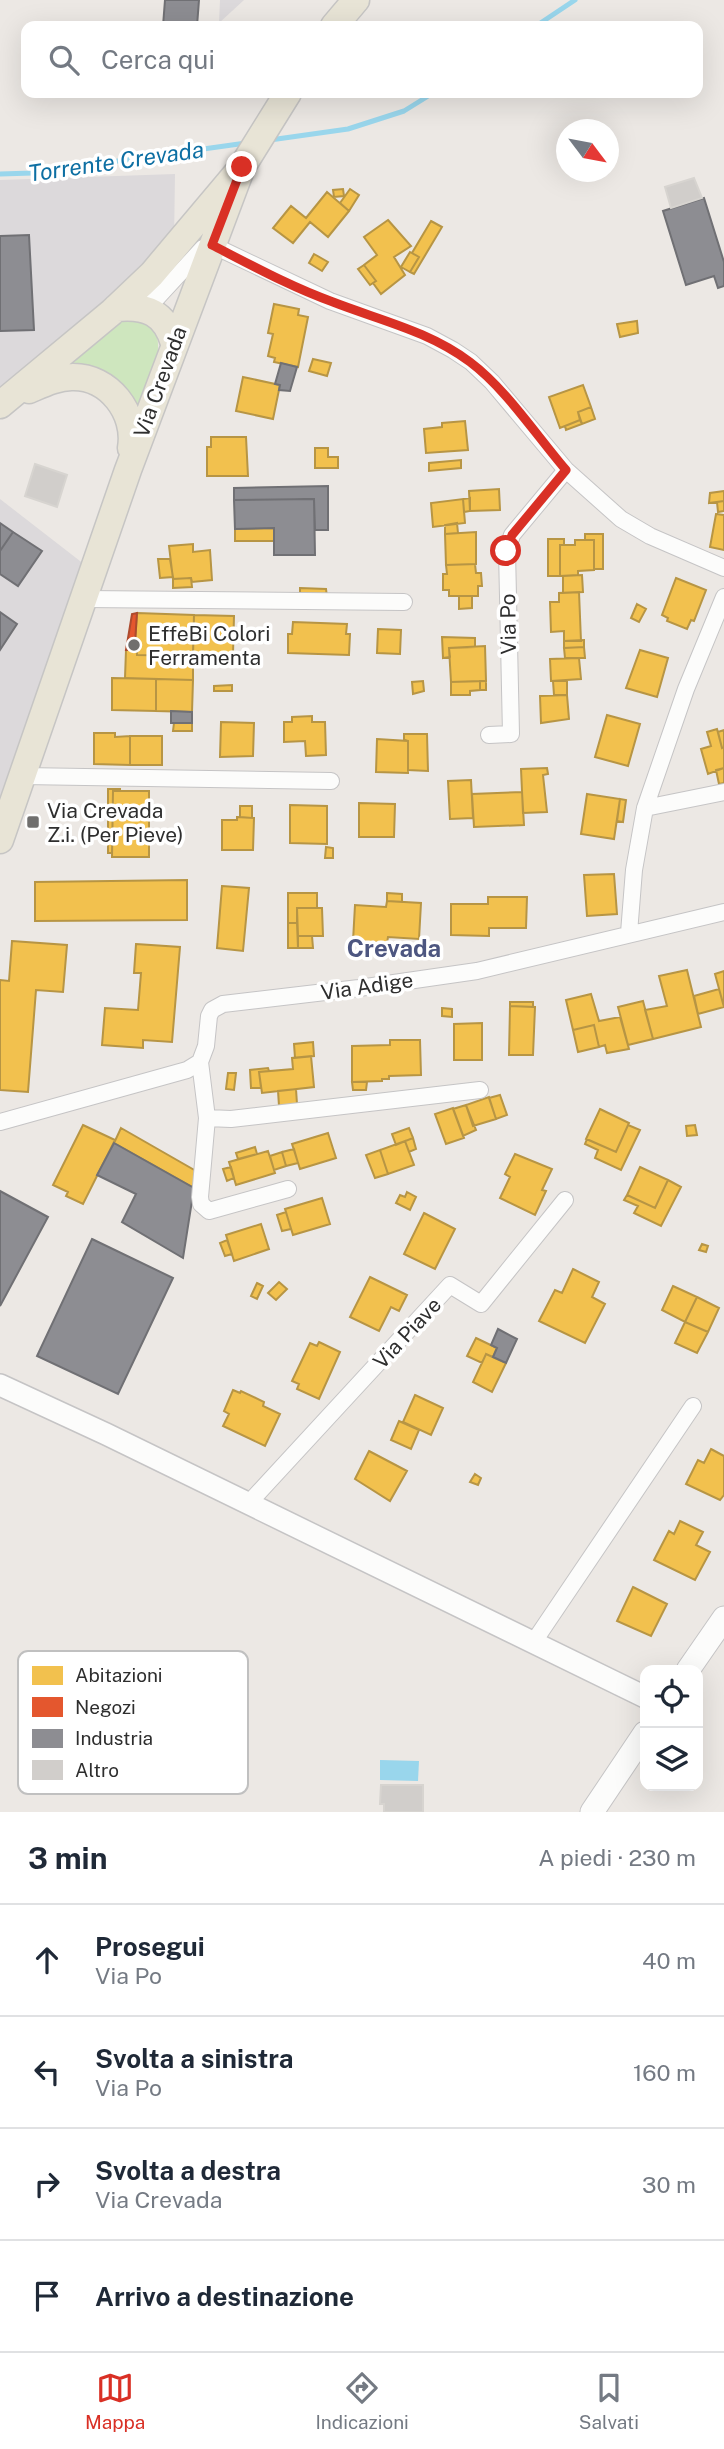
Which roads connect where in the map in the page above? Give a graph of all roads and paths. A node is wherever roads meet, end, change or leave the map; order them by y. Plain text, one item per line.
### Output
1 (356, 0) edge
2 (338, 21) edge
3 (284, 98) edge
4 (242, 167) junction
5 (212, 245) junction
6 (116, 308) junction
7 (143, 308) junction
8 (174, 343) junction
9 (5, 401) edge
10 (566, 470) junction
11 (128, 471) junction
12 (724, 568) edge
13 (724, 597) edge
14 (84, 599) junction
15 (404, 602) dead end
16 (489, 736) dead end
17 (23, 776) junction
18 (331, 781) dead end
19 (724, 792) edge
20 (645, 808) junction
21 (0, 840) edge
22 (724, 912) edge
23 (629, 933) junction
24 (200, 1062) junction
25 (480, 1090) dead end
26 (206, 1118) junction
27 (0, 1122) edge
28 (288, 1189) dead end
29 (565, 1200) dead end
30 (0, 1385) edge
31 (693, 1406) dead end
32 (248, 1504) junction
33 (724, 1618) edge
34 (533, 1643) junction
35 (691, 1665) edge
36 (640, 1696) edge
37 (640, 1740) edge
38 (592, 1812) edge

1 - 2 main road
3 - 4 main road, Via Crevada
4 - 5 main road, Via Crevada
4 - 6 main road, Via Crevada
5 - 7 street
5 - 8 main road, Via Crevada
5 - 10 street
6 - 7 main road
6 - 9 main road, Via Crevada
7 - 8 main road
8 - 11 main road, Via Crevada
9 - 11 main road
10 - 12 street
10 - 16 street, Via Po
11 - 14 main road, Via Crevada
13 - 20 street
14 - 15 street
14 - 17 main road, Via Crevada
17 - 18 street
17 - 21 main road, Via Crevada
19 - 20 street
20 - 23 street
22 - 23 street, Via Adige
23 - 24 street, Via Adige
24 - 26 street, Via Adige
24 - 27 street
25 - 26 street
26 - 28 street, Via Adige
29 - 32 street, Via Piave
30 - 32 street
31 - 34 street
32 - 34 street
33 - 35 main road
34 - 36 street
37 - 38 main road

